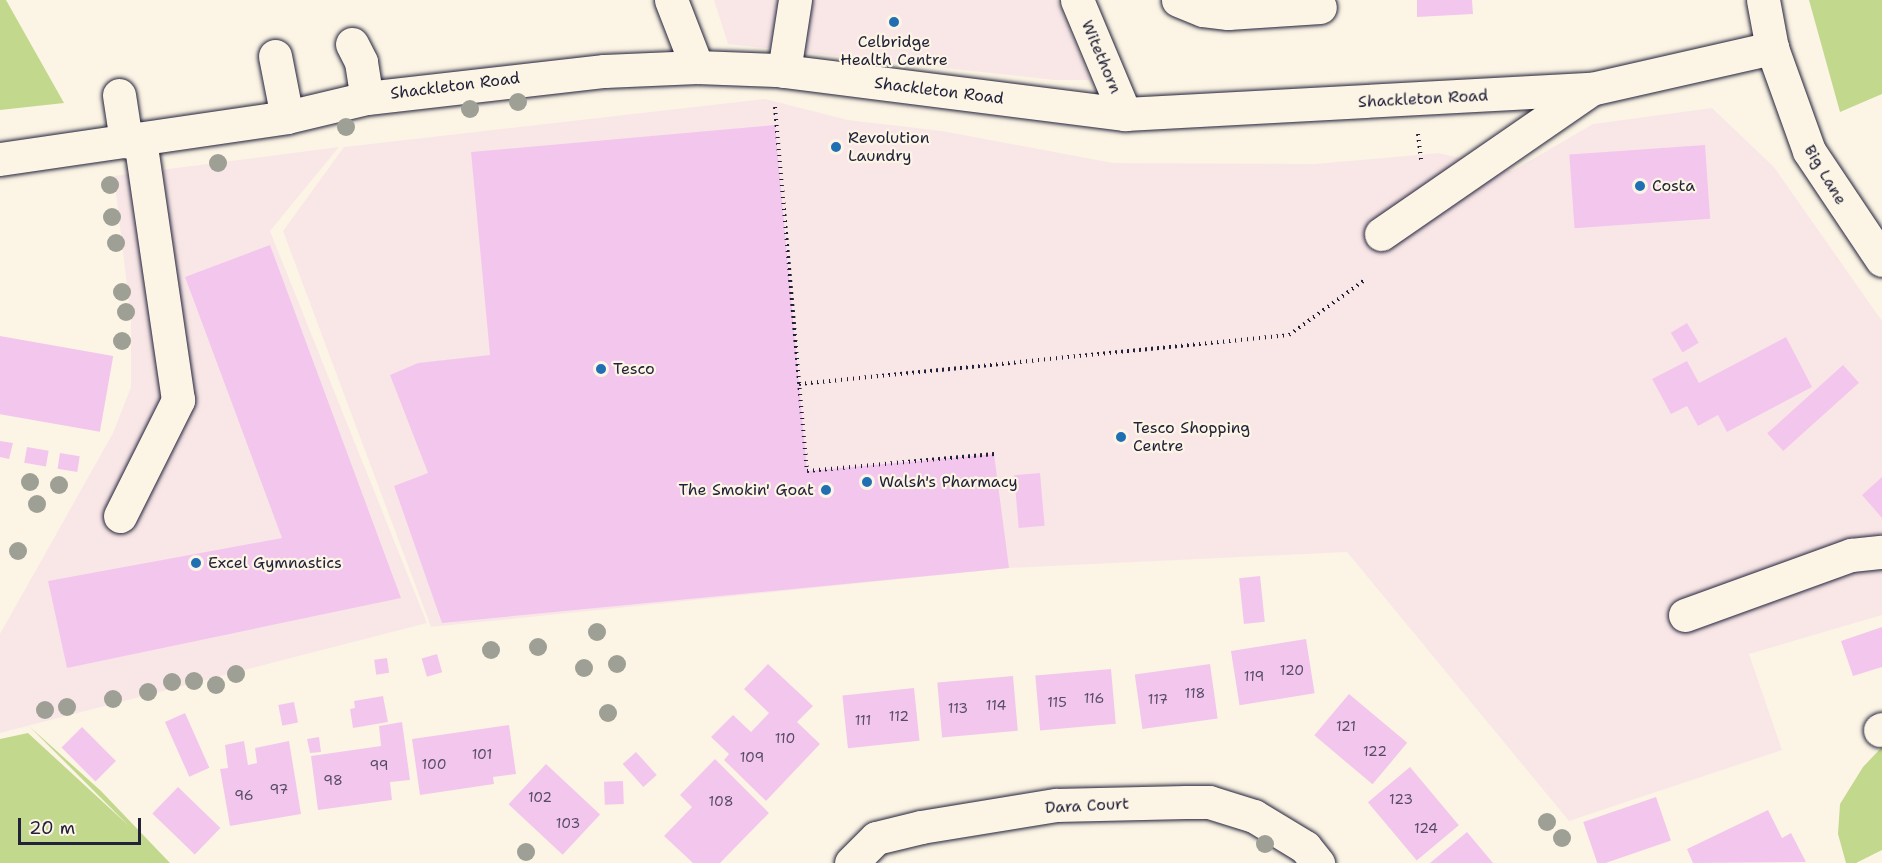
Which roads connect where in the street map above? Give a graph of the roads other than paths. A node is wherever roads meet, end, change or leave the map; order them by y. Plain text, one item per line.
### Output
1 (671, 0) edge
2 (795, 0) edge
3 (1077, 0) edge
4 (1179, 0) edge
5 (1763, 0) edge
6 (1320, 7) dead end
7 (352, 44) dead end
8 (1772, 48) junction
9 (275, 56) dead end
10 (698, 67) junction
11 (780, 70) junction
12 (1591, 89) junction
13 (119, 95) dead end
14 (367, 98) junction
15 (1125, 114) junction
16 (287, 117) junction
17 (133, 140) junction
18 (0, 159) edge
19 (1382, 234) dead end
20 (1882, 260) edge
21 (120, 516) dead end
22 (1882, 552) edge
23 (1685, 615) dead end
24 (851, 863) edge
25 (1318, 863) edge

1 - 10 street
2 - 11 street
3 - 15 street, Witethorn
4 - 6 street
5 - 8 street, Big Lane
7 - 14 street
8 - 12 street, Shackleton Road
8 - 20 street, Big Lane
9 - 16 street
10 - 11 street, Shackleton Road
10 - 14 street, Shackleton Road
11 - 15 street, Shackleton Road
12 - 15 street, Shackleton Road
12 - 19 street
13 - 17 street
14 - 16 street, Shackleton Road
16 - 17 street, Shackleton Road
17 - 18 street, Shackleton Road
17 - 21 street
22 - 23 street
24 - 25 street, Dara Court

